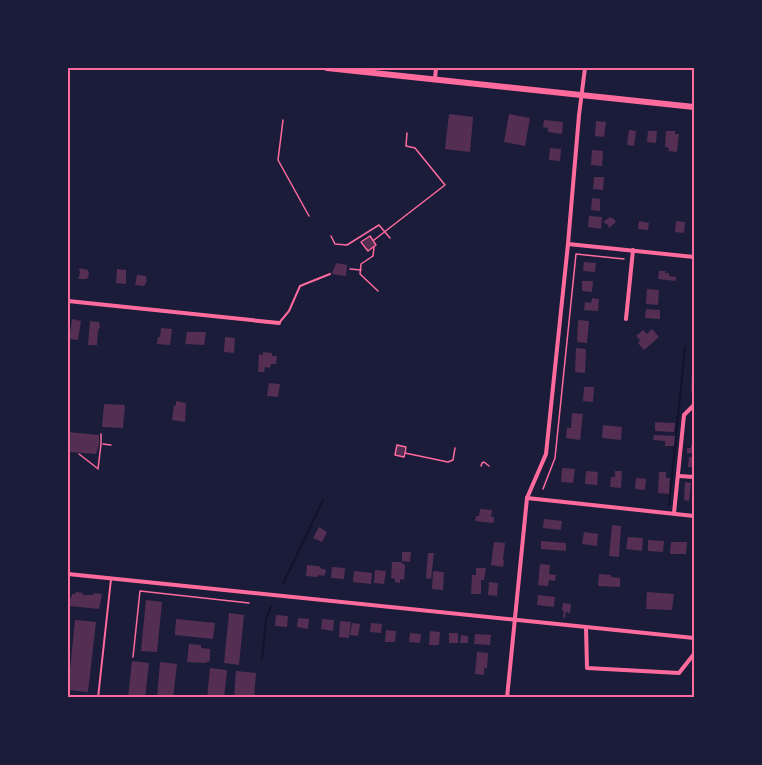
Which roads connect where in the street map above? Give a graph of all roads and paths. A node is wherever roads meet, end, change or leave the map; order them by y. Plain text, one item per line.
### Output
1 (327, 68) edge
2 (342, 68) edge
3 (436, 68) edge
4 (585, 68) edge
5 (435, 80) junction
6 (581, 95) junction
7 (694, 107) edge
8 (283, 120) dead end
9 (407, 133) dead end
10 (309, 216) dead end
11 (385, 232) junction
12 (330, 236) dead end
13 (390, 238) dead end
14 (356, 239) junction
15 (365, 240) junction
16 (374, 240) junction
17 (568, 244) junction
18 (374, 247) junction
19 (633, 250) junction
20 (694, 257) edge
21 (624, 259) dead end
22 (350, 269) dead end
23 (361, 270) junction
24 (330, 274) dead end
25 (378, 291) dead end
26 (68, 301) edge
27 (626, 319) dead end
28 (279, 323) joint
29 (694, 405) edge
30 (100, 434) dead end
31 (101, 444) junction
32 (111, 445) dead end
33 (455, 448) dead end
34 (405, 453) junction
35 (79, 454) dead end
36 (481, 466) dead end
37 (489, 466) dead end
38 (679, 476) junction
39 (694, 477) edge
40 (543, 489) dead end
41 (527, 498) junction
42 (674, 513) junction
43 (694, 516) edge
44 (68, 574) edge
45 (111, 579) junction
46 (249, 603) dead end
47 (515, 620) junction
48 (586, 627) junction
49 (694, 638) edge
50 (694, 654) edge
51 (133, 657) dead end
52 (98, 698) edge
53 (507, 698) edge

1 - 2 main road
2 - 5 main road
3 - 5 street
4 - 6 street
5 - 6 main road
6 - 7 main road
6 - 17 street
8 - 10 path
9 - 11 path
11 - 13 path
11 - 14 path
11 - 16 path
12 - 14 path
14 - 15 path
15 - 16 path
15 - 18 path
16 - 18 path
17 - 19 street
17 - 41 street
18 - 23 path
19 - 20 street
19 - 27 street
21 - 40 path
22 - 23 path
23 - 25 path
24 - 28 lane
26 - 28 street
29 - 38 street
30 - 31 path
31 - 32 path
31 - 35 path
33 - 34 path
34 - 34 path
36 - 37 path
38 - 39 street
38 - 42 street
41 - 42 street
41 - 47 street
42 - 43 street
44 - 45 street
45 - 47 street
45 - 52 lane
46 - 51 path
47 - 48 street
47 - 53 street
48 - 49 street
48 - 50 street

